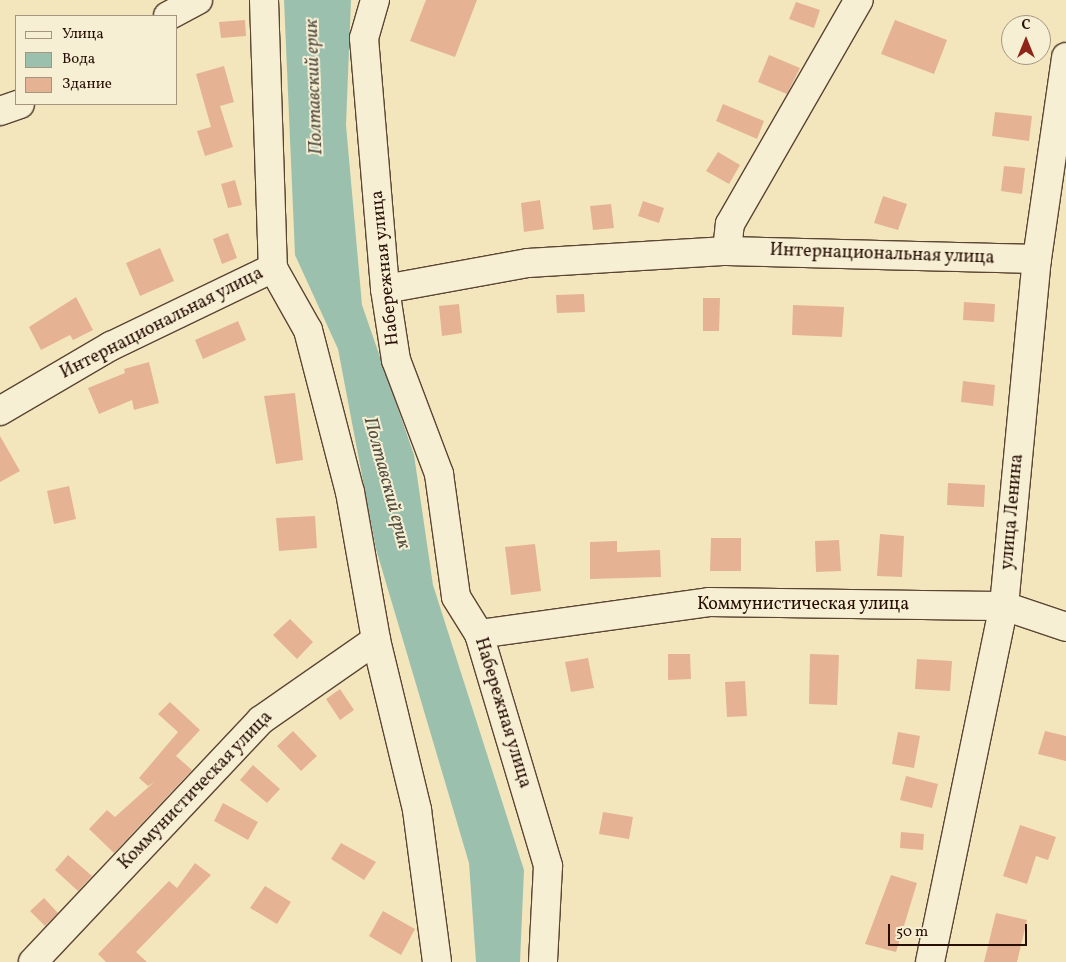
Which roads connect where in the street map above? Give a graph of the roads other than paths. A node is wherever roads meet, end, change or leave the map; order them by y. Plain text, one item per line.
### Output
1 (198, 0) edge
2 (264, 0) edge
3 (375, 0) edge
4 (859, 0) edge
5 (170, 15) edge
6 (1066, 57) edge
7 (17, 105) edge
8 (0, 111) edge
9 (727, 251) junction
10 (1037, 259) junction
11 (273, 268) junction
12 (385, 288) junction
13 (0, 411) edge
14 (1004, 606) junction
15 (1066, 627) edge
16 (479, 634) junction
17 (376, 640) junction
18 (33, 962) edge
19 (437, 962) edge
20 (543, 962) edge
21 (930, 962) edge

1 - 5 street
2 - 11 street
3 - 12 street, Набережная улица
4 - 9 street
6 - 10 street, улица Ленина
7 - 8 street
9 - 10 street, Интернациональная улица
9 - 12 street, Интернациональная улица
10 - 14 street, улица Ленина
11 - 13 street, Интернациональная улица
11 - 17 street
12 - 16 street, Набережная улица
14 - 15 street, Коммунистическая улица
14 - 16 street, Коммунистическая улица
14 - 21 street, улица Ленина
16 - 20 street, Набережная улица
17 - 18 street, Коммунистическая улица
17 - 19 street

